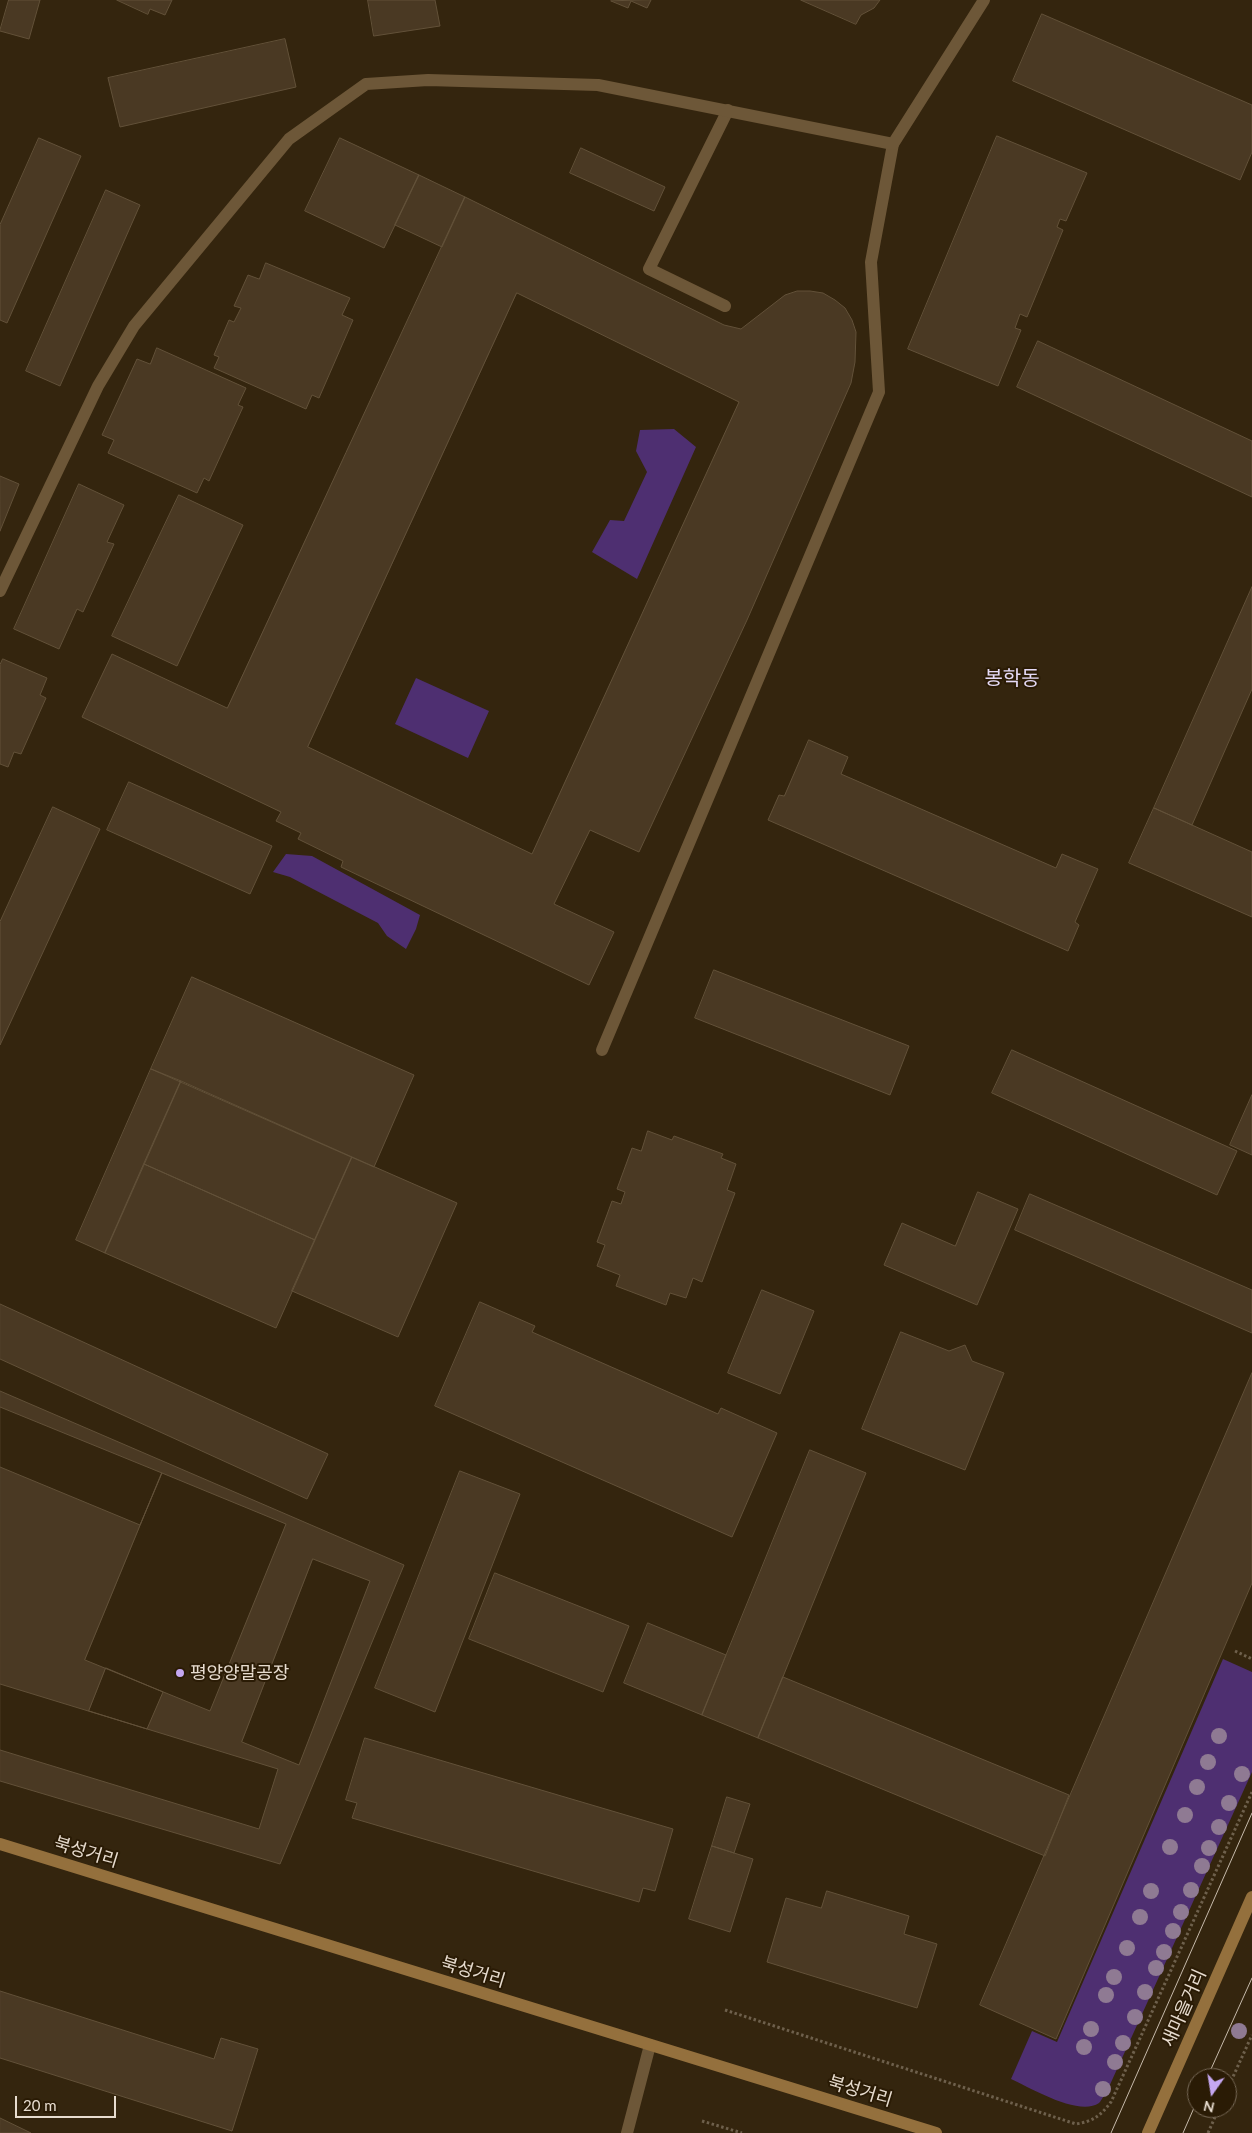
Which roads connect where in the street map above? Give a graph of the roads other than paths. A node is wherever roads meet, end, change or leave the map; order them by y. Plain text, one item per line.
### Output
1 (984, 0) edge
2 (728, 110) junction
3 (893, 144) junction
4 (725, 306) dead end
5 (0, 592) edge
6 (602, 1050) dead end
7 (0, 1844) edge
8 (1252, 1897) edge
9 (650, 2045) junction
10 (627, 2133) edge
11 (936, 2133) edge
12 (1148, 2133) edge

1 - 3 street
2 - 3 street
2 - 4 street
2 - 5 street
3 - 6 street
7 - 9 main road, 북성거리
8 - 12 main road, 새마을거리
9 - 10 street
9 - 11 main road, 북성거리

